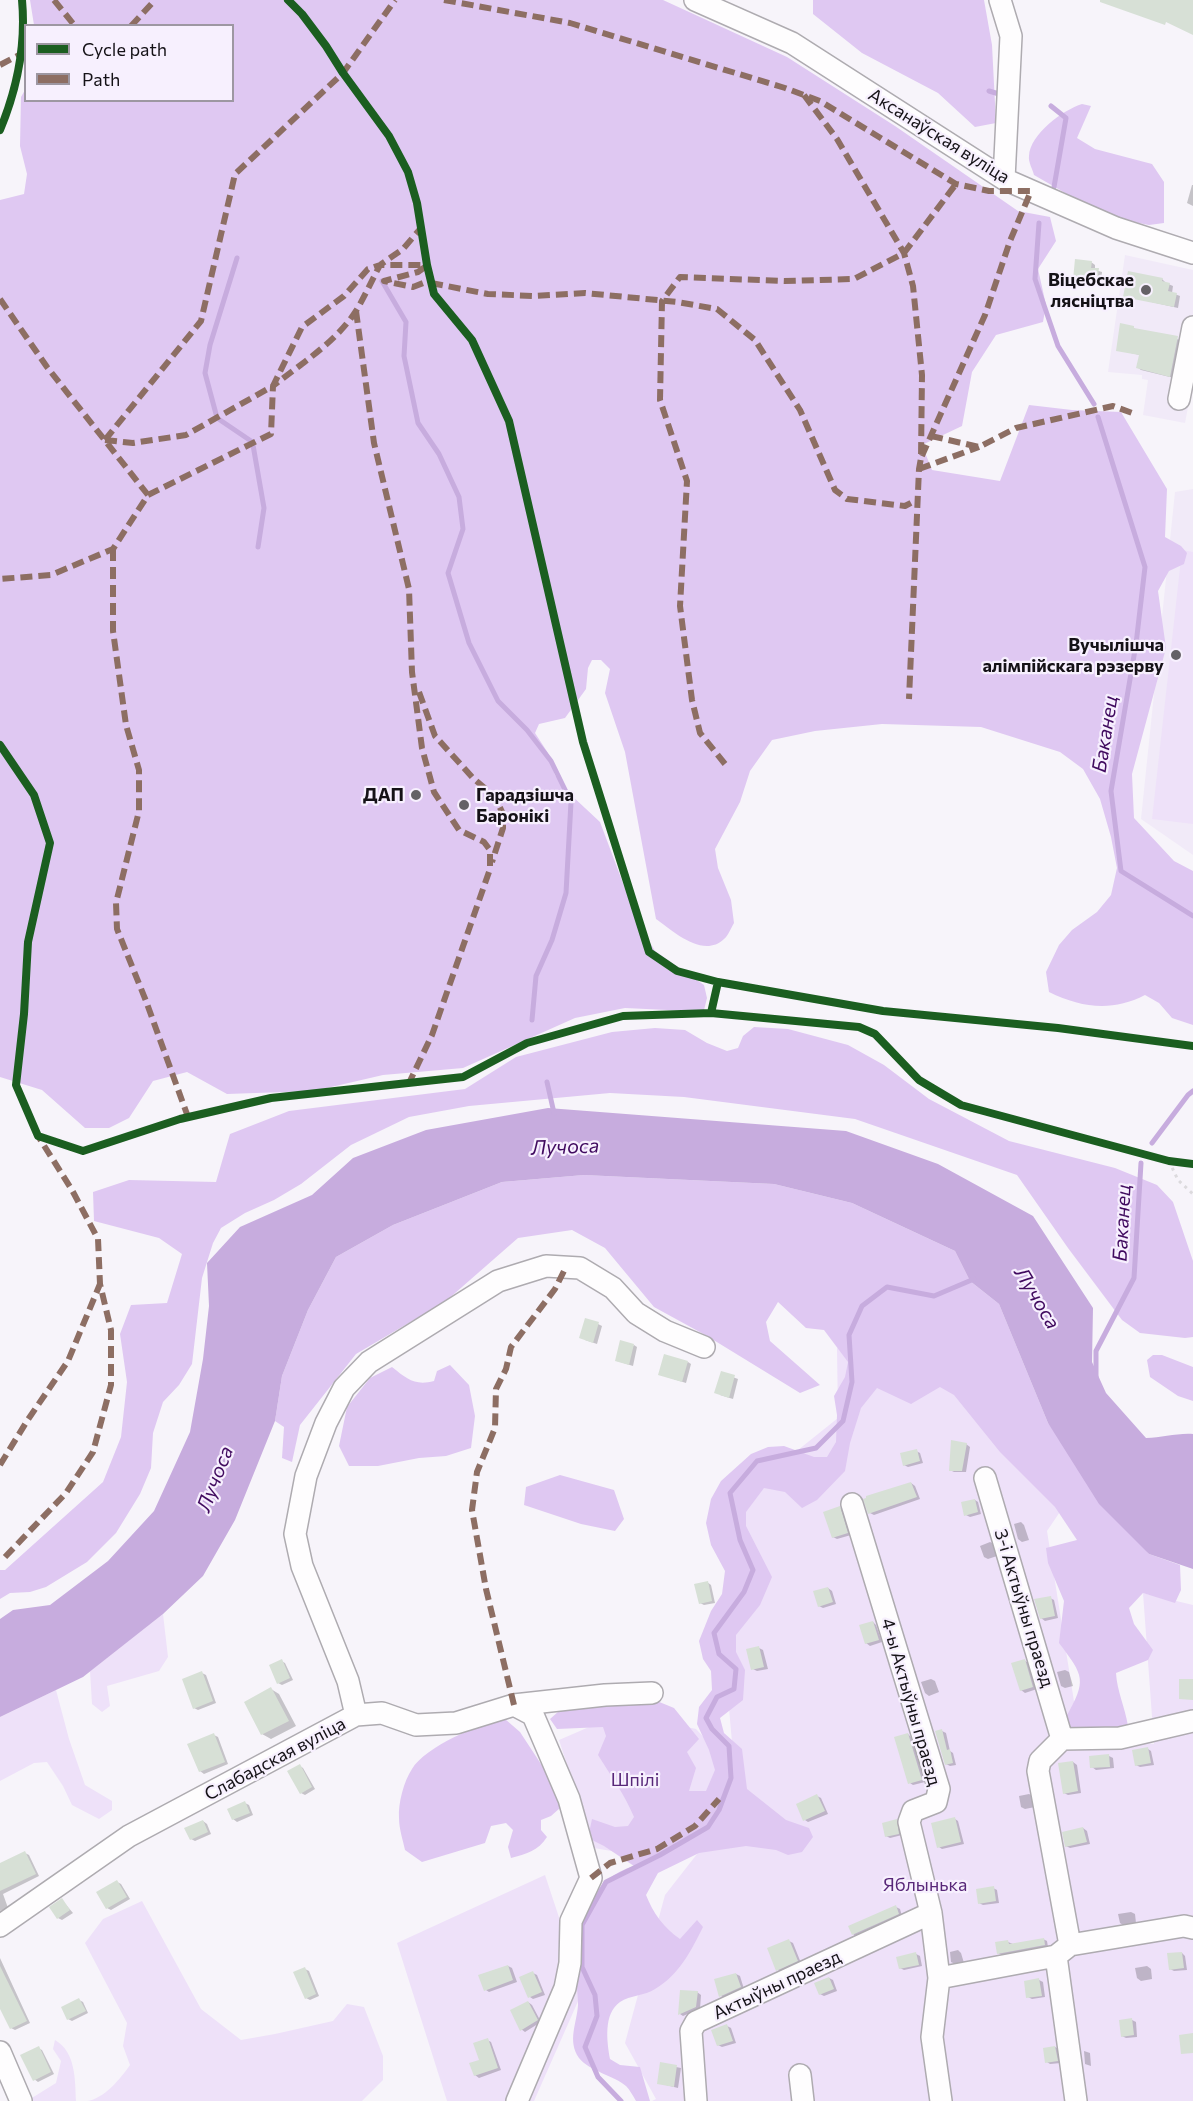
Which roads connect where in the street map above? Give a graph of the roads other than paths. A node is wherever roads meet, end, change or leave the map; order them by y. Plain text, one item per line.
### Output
1 (695, 0) edge
2 (1000, 0) edge
3 (723, 6) edge
4 (1004, 179) junction
5 (1193, 253) edge
6 (1193, 327) edge
7 (1179, 399) dead end
8 (704, 1347) dead end
9 (985, 1478) dead end
10 (852, 1504) dead end
11 (652, 1693) dead end
12 (514, 1705) junction
13 (356, 1715) junction
14 (1193, 1721) edge
15 (1062, 1739) junction
16 (931, 1913) junction
17 (0, 1926) edge
18 (1193, 1928) edge
19 (1063, 1951) junction
20 (939, 1978) junction
21 (0, 2052) edge
22 (800, 2075) dead end
23 (21, 2101) edge
24 (517, 2101) edge
25 (696, 2101) edge
26 (803, 2101) edge
27 (941, 2101) edge
28 (1076, 2101) edge

1 - 3 street, Аксанаўская вуліца
2 - 4 street
3 - 4 street, Аксанаўская вуліца
4 - 5 street, Аксанаўская вуліца
6 - 7 street
8 - 13 street
9 - 15 street, 3-і Актыўны праезд
10 - 16 street, 4-ы Актыўны праезд
11 - 12 street, Слабадская вуліца
12 - 13 street, Слабадская вуліца
12 - 24 street
13 - 17 street, Слабадская вуліца
14 - 15 street
15 - 19 street
16 - 20 street, 4-ы Актыўны праезд
16 - 25 street, Актыўны праезд
18 - 19 street
19 - 20 street
19 - 28 street
20 - 27 street, 4-ы Актыўны праезд
21 - 23 street
22 - 26 street

